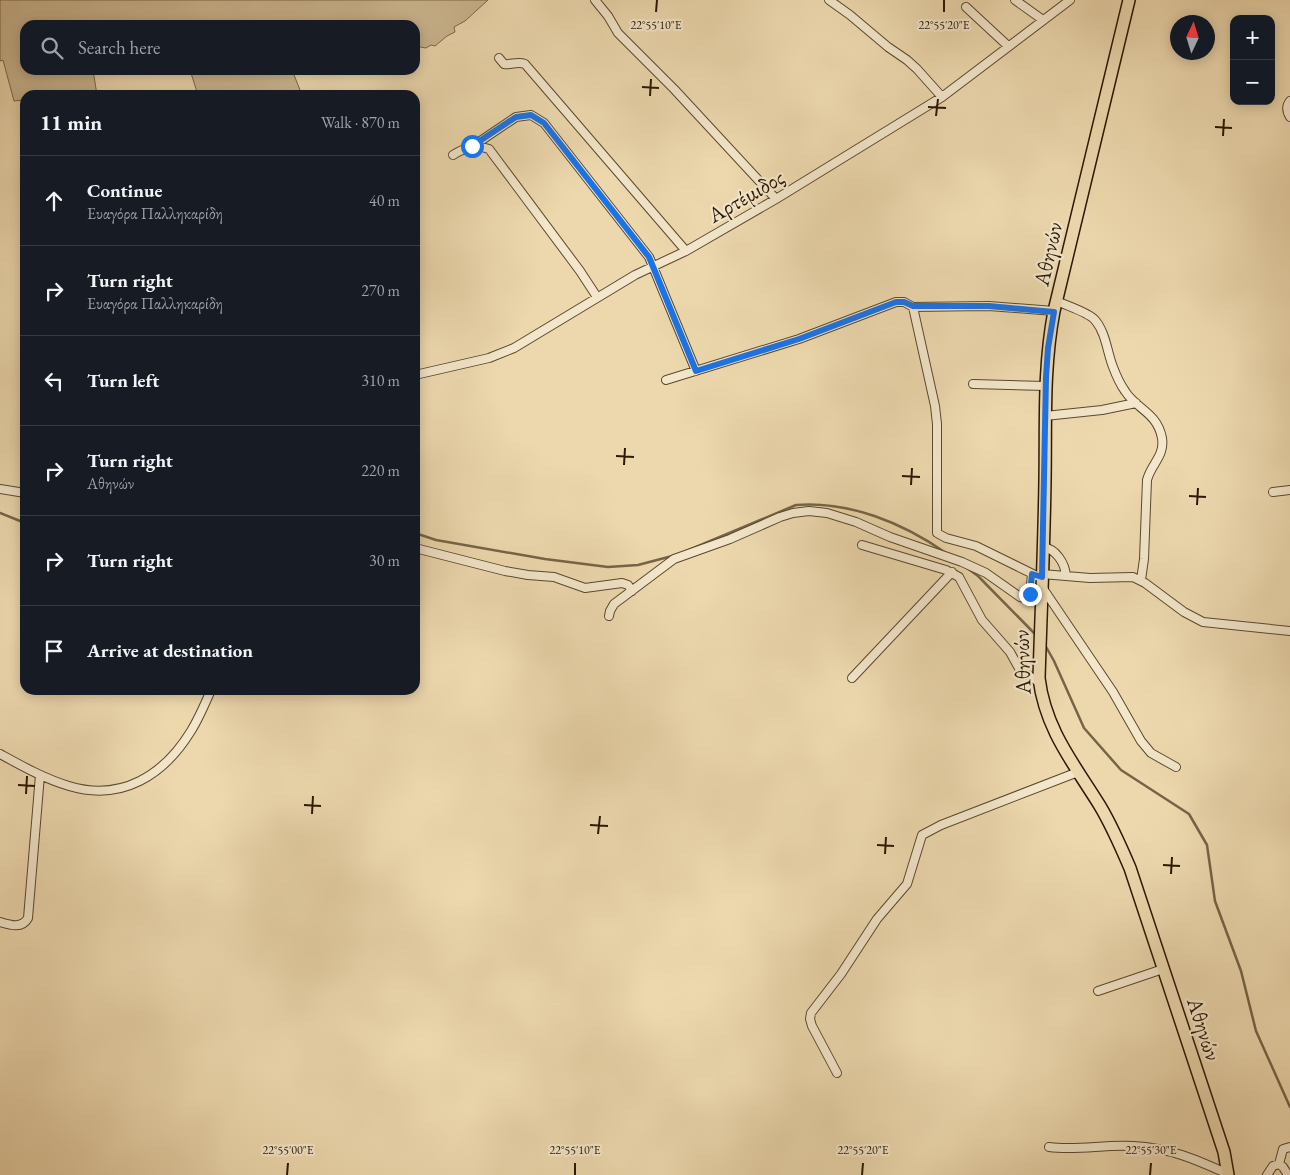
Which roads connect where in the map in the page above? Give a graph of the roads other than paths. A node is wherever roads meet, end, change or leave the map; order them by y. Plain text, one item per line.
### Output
1 (595, 0) edge
2 (828, 0) edge
3 (1015, 0) edge
4 (1070, 0) edge
5 (1129, 0) edge
6 (966, 7) dead end
7 (1042, 20) junction
8 (1008, 46) junction
9 (498, 58) dead end
10 (942, 97) junction
11 (1290, 101) edge
12 (1290, 117) edge
13 (472, 146) junction
14 (453, 155) dead end
15 (776, 199) junction
16 (686, 251) junction
17 (654, 265) junction
18 (597, 297) junction
19 (913, 306) junction
20 (1056, 306) junction
21 (696, 371) junction
22 (420, 374) edge
23 (666, 380) dead end
24 (973, 384) dead end
25 (1045, 386) junction
26 (1136, 403) junction
27 (1044, 416) junction
28 (0, 489) edge
29 (1290, 490) edge
30 (20, 492) edge
31 (1273, 492) dead end
32 (862, 545) dead end
33 (1043, 548) junction
34 (420, 549) edge
35 (952, 572) junction
36 (1066, 576) junction
37 (1040, 578) junction
38 (1141, 580) junction
39 (632, 591) junction
40 (609, 616) dead end
41 (1290, 631) edge
42 (852, 678) dead end
43 (1039, 681) junction
44 (210, 695) edge
45 (0, 754) edge
46 (1176, 767) dead end
47 (1078, 772) junction
48 (40, 775) junction
49 (0, 922) edge
50 (1164, 969) junction
51 (1098, 991) dead end
52 (837, 1073) dead end
53 (1049, 1147) dead end
54 (1290, 1147) edge
55 (1279, 1164) junction
56 (1228, 1174) edge
57 (1267, 1175) edge
58 (1288, 1175) edge

1 - 15 street
2 - 10 street
3 - 7 street
4 - 7 street, Αρτέμιδος
5 - 20 main road, Αθηνών
6 - 8 street
7 - 8 street, Αρτέμιδος
8 - 10 street, Αρτέμιδος
9 - 16 street
10 - 15 street, Αρτέμιδος
11 - 12 street
13 - 14 street
13 - 17 street
13 - 18 street
15 - 16 street, Αρτέμιδος
16 - 17 street, Αρτέμιδος
17 - 18 street, Αρτέμιδος
17 - 21 street
18 - 22 street, Αρτέμιδος
19 - 20 street
19 - 21 street
19 - 37 street
20 - 25 main road, Αθηνών
20 - 26 street
21 - 23 street
24 - 25 street
25 - 27 main road, Αθηνών
26 - 27 street
26 - 38 street
27 - 33 main road, Αθηνών
28 - 30 street
29 - 31 street
32 - 35 street
33 - 36 street
33 - 37 main road, Αθηνών
34 - 39 street
35 - 42 street
35 - 43 street
36 - 37 street
36 - 38 street
37 - 39 street
37 - 43 main road, Αθηνών
37 - 46 street
38 - 41 street
39 - 40 street
43 - 47 main road, Αθηνών
44 - 48 street
45 - 48 street
47 - 50 main road, Αθηνών
47 - 52 street
48 - 49 street
50 - 51 street
50 - 56 main road, Αθηνών
53 - 56 street
54 - 55 street
55 - 57 street
55 - 58 street

